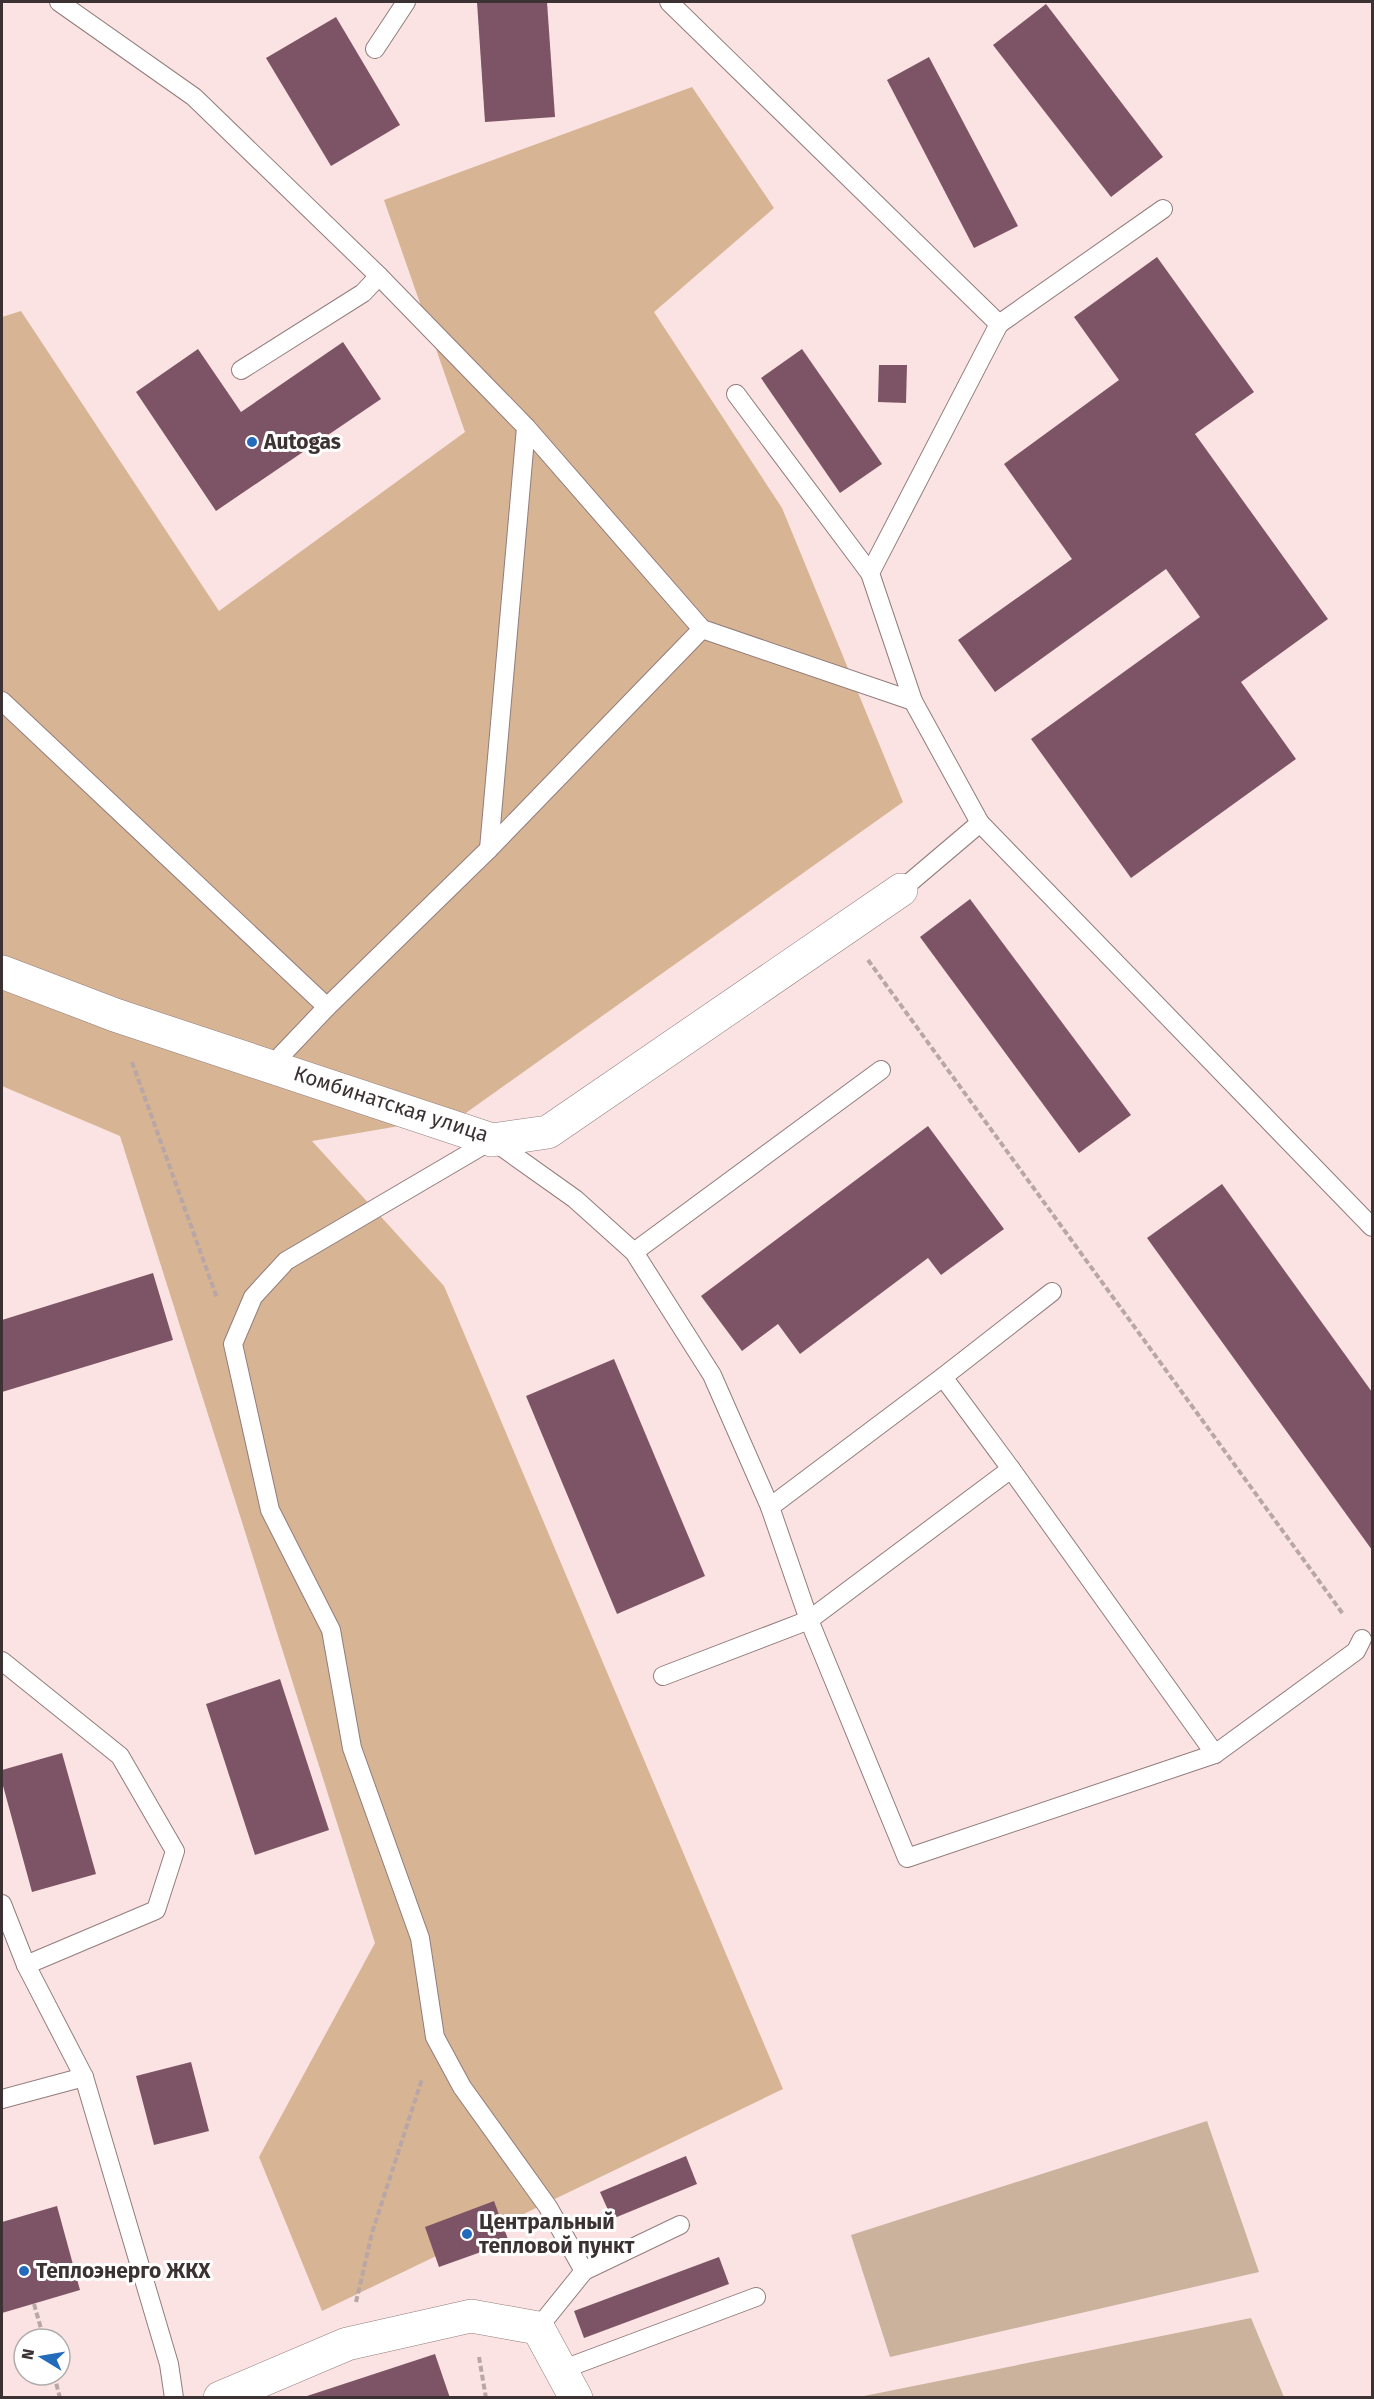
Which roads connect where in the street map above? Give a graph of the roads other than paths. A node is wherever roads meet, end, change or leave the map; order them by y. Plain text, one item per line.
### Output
1 (59, 2) edge
2 (406, 2) edge
3 (669, 2) edge
4 (375, 49) dead end
5 (1163, 209) dead end
6 (380, 276) junction
7 (999, 324) junction
8 (242, 370) dead end
9 (736, 394) dead end
10 (526, 427) junction
11 (870, 573) junction
12 (702, 629) junction
13 (2, 701) edge
14 (912, 701) junction
15 (980, 823) junction
16 (489, 849) junction
17 (901, 890) joint
18 (2, 972) edge
19 (327, 1007) junction
20 (272, 1065) junction
21 (881, 1070) dead end
22 (492, 1140) junction
23 (1372, 1227) edge
24 (634, 1252) junction
25 (1052, 1292) dead end
26 (943, 1377) junction
27 (1011, 1469) junction
28 (770, 1507) junction
29 (808, 1620) junction
30 (1362, 1639) road end
31 (2, 1660) edge
32 (663, 1676) dead end
33 (1215, 1754) junction
34 (2, 1904) edge
35 (26, 1965) junction
36 (84, 2077) junction
37 (2, 2099) edge
38 (680, 2225) dead end
39 (584, 2271) junction
40 (756, 2297) dead end
41 (538, 2328) junction
42 (568, 2384) edge
43 (174, 2397) edge
44 (220, 2397) edge

1 - 6 lane
2 - 4 lane
3 - 7 lane
5 - 7 lane
6 - 8 lane
6 - 10 lane
7 - 11 lane
9 - 11 lane
10 - 12 lane
10 - 16 lane
11 - 14 lane
12 - 14 lane
12 - 16 lane
13 - 19 lane
14 - 15 lane
15 - 17 lane
15 - 23 lane
16 - 19 lane
17 - 22 street, Комбинатская улица
18 - 20 street, Комбинатская улица
19 - 20 lane
20 - 22 street, Комбинатская улица
21 - 24 lane
22 - 24 lane
22 - 39 lane
24 - 28 lane
25 - 26 lane
26 - 27 lane
26 - 28 lane
27 - 29 lane
27 - 33 lane
28 - 29 lane
29 - 32 lane
29 - 33 lane
30 - 33 lane
31 - 35 lane
34 - 35 lane
35 - 36 lane
36 - 37 lane
36 - 43 lane
38 - 39 lane
39 - 41 lane
40 - 42 lane
41 - 42 street
41 - 44 street

